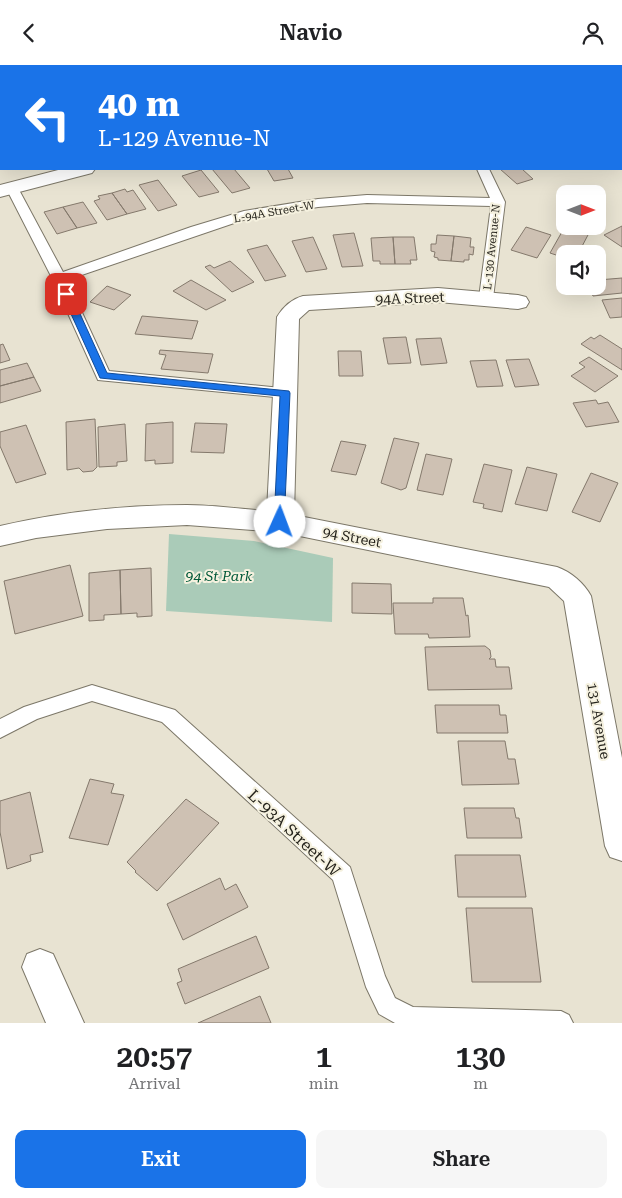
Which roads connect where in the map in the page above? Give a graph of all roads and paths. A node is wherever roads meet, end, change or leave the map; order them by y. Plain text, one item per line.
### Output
1 (81, 170) edge
2 (483, 170) edge
3 (6, 189) edge
4 (498, 202) junction
5 (59, 278) junction
6 (486, 298) junction
7 (518, 302) dead end
8 (285, 393) junction
9 (280, 522) junction
10 (0, 536) edge
11 (577, 596) joint
12 (0, 729) edge
13 (622, 846) edge
14 (40, 967) dead end
15 (65, 1023) edge
16 (561, 1023) edge

1 - 3 street
2 - 4 lane, L-130 Avenue-N
3 - 5 lane
4 - 5 lane, L-94A Street-W
4 - 6 lane, L-130 Avenue-N
5 - 8 lane
6 - 7 street, 94A Street
6 - 8 street, 94A Street
8 - 9 street
9 - 10 street, 94 Street
9 - 11 street, 94 Street
11 - 13 street, 131 Avenue
12 - 16 lane, L-93A Street-W
14 - 15 street

